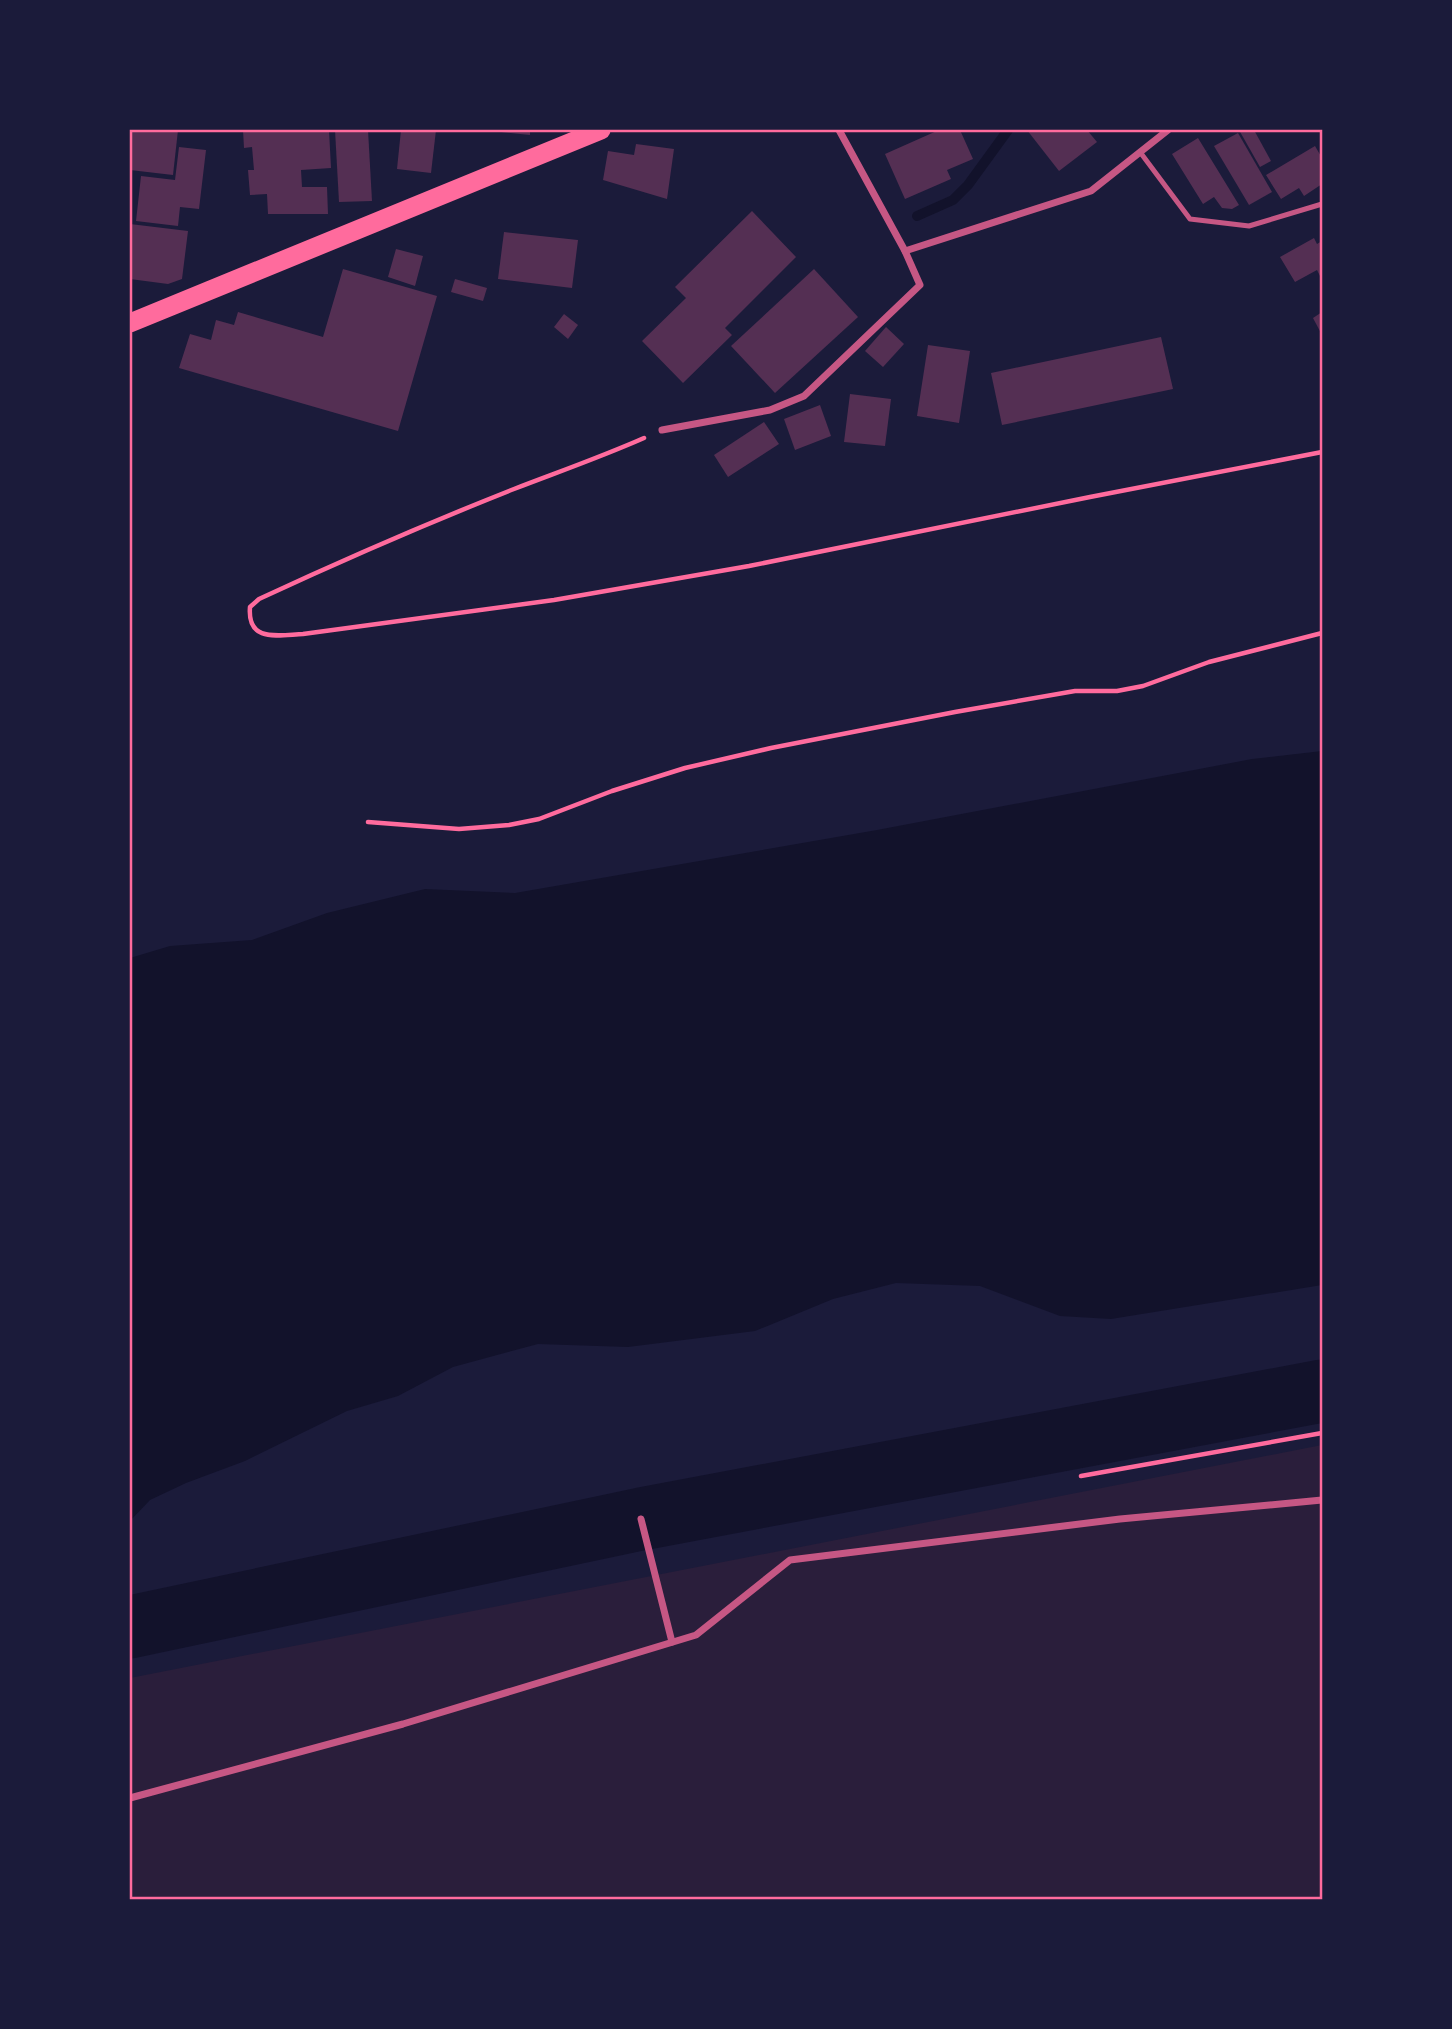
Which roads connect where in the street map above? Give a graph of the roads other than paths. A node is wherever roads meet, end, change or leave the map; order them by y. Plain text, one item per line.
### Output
1 (839, 130) edge
2 (1168, 130) edge
3 (592, 131) edge
4 (1140, 152) junction
5 (1322, 204) edge
6 (905, 251) junction
7 (130, 323) edge
8 (662, 430) road end
9 (1322, 1500) edge
10 (642, 1519) dead end
11 (672, 1642) junction
12 (130, 1798) edge

1 - 6 street
2 - 4 street
3 - 7 highway
4 - 5 lane
4 - 6 street
6 - 8 street
9 - 11 street
10 - 11 street
11 - 12 street

